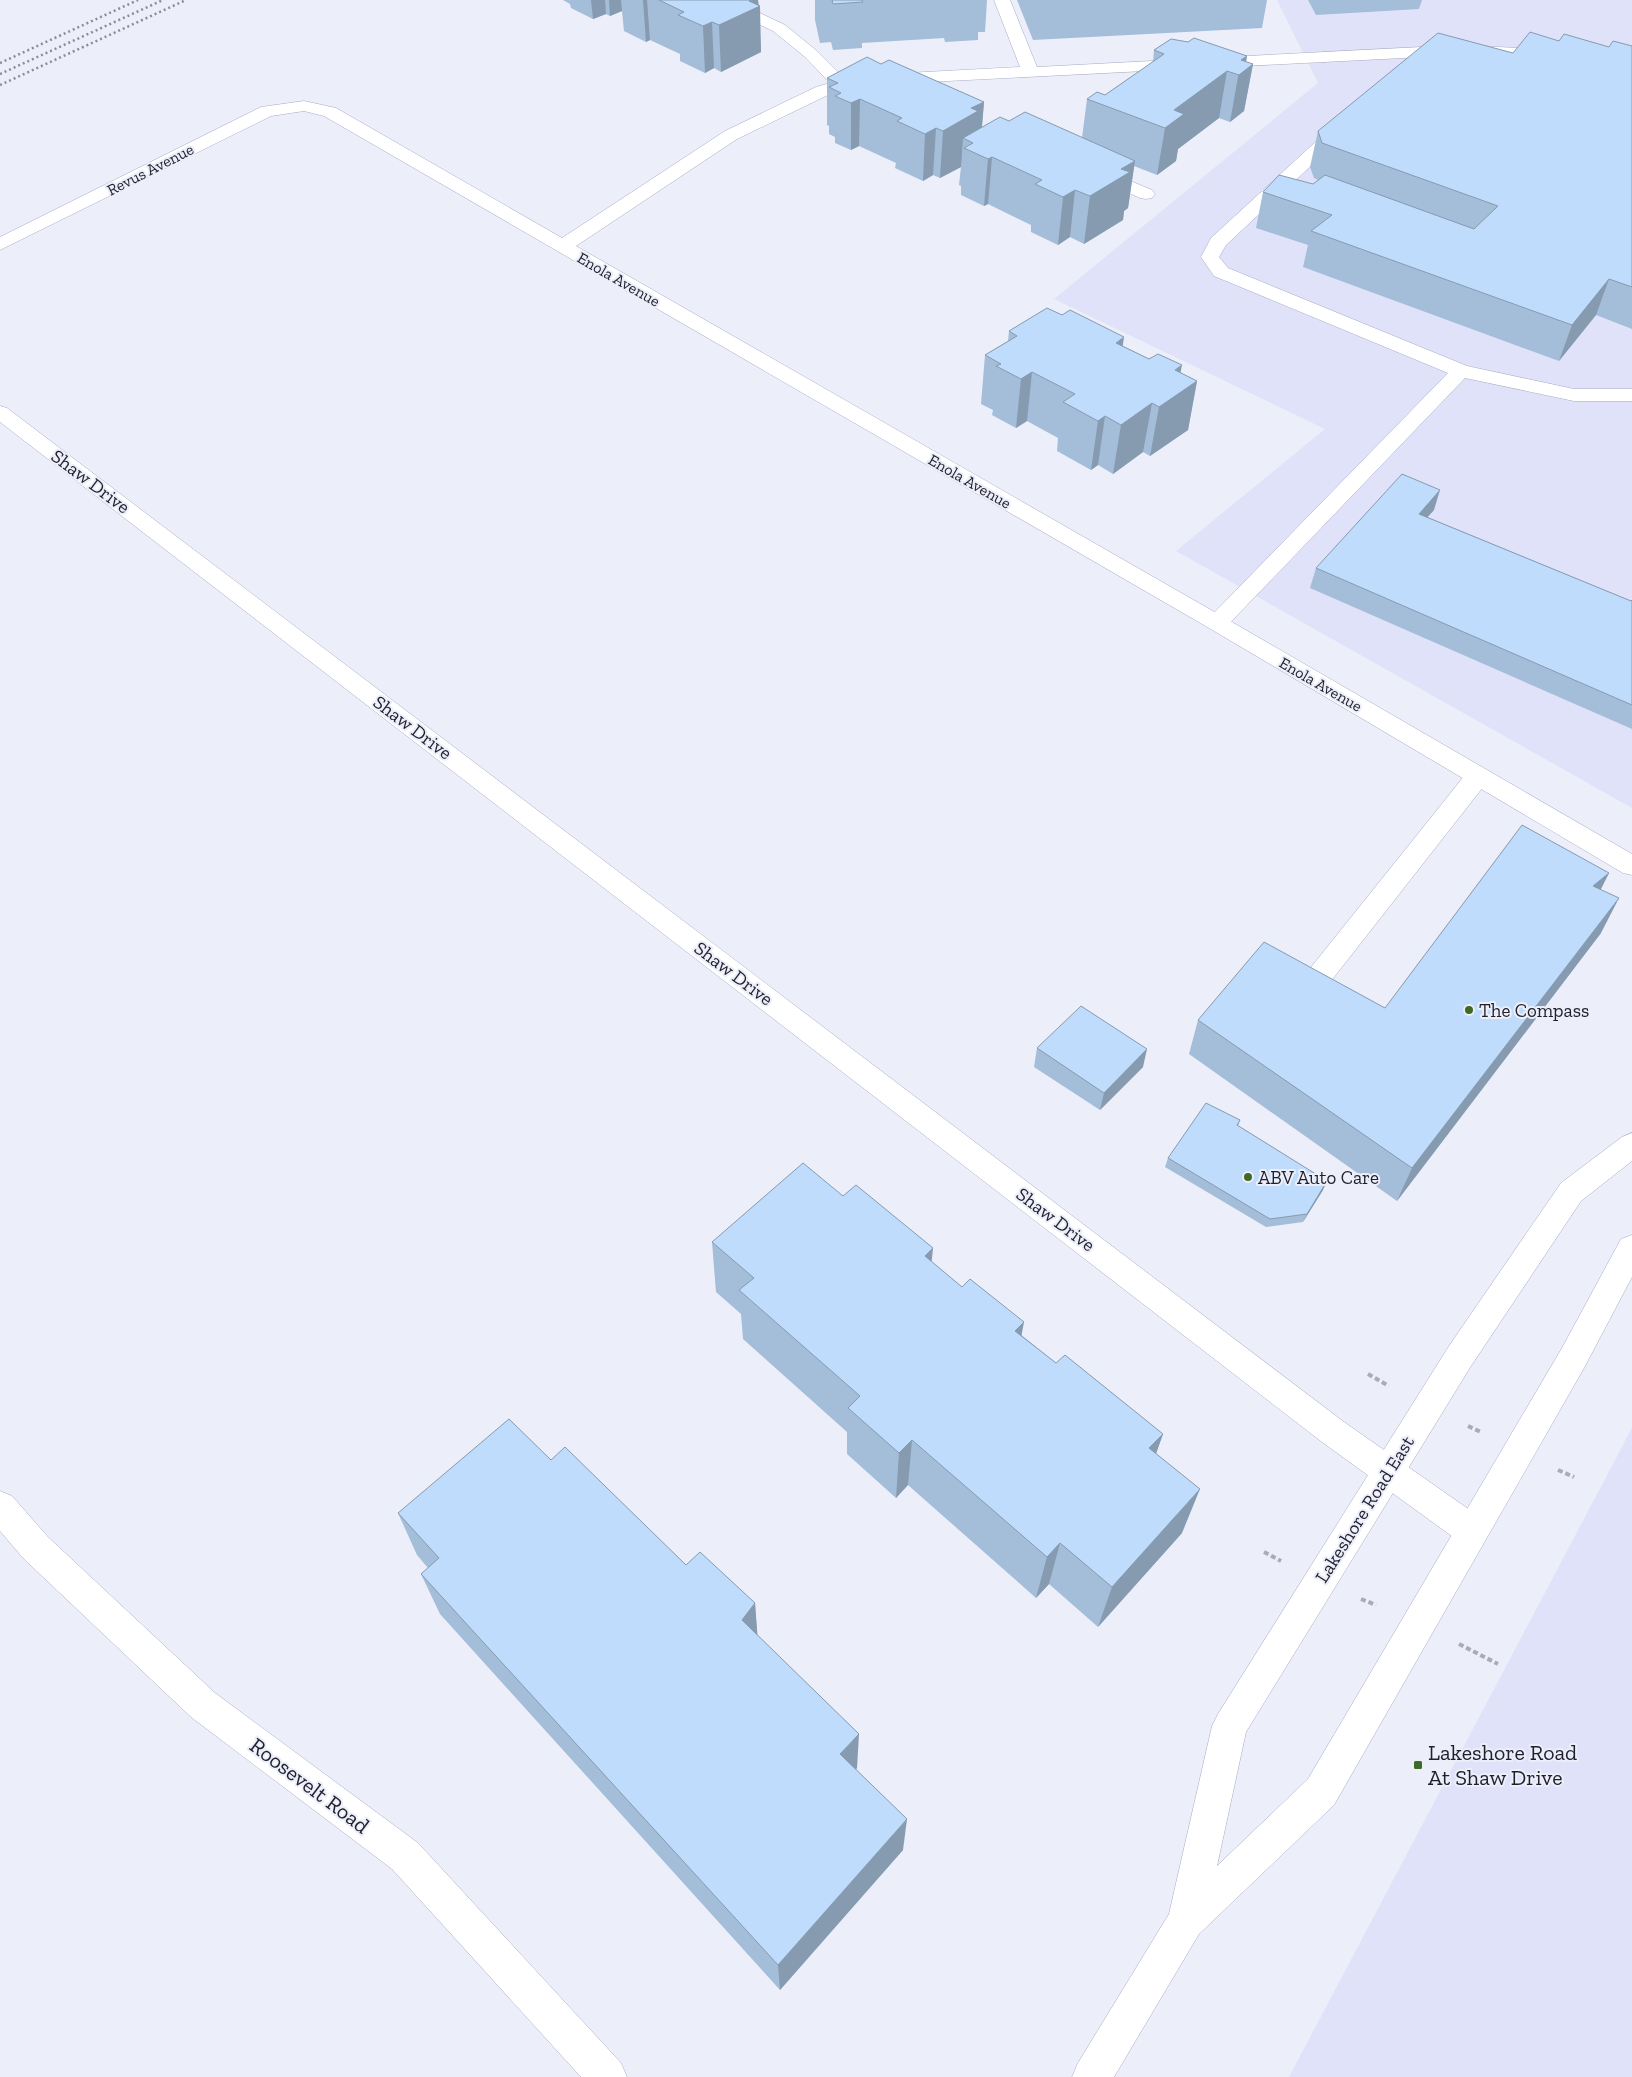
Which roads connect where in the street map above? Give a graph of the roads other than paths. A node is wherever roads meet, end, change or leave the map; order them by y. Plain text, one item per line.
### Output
1 (720, 0) edge
2 (1002, 0) edge
3 (1424, 52) junction
4 (1569, 56) edge
5 (1030, 70) junction
6 (1402, 72) edge
7 (888, 78) junction
8 (841, 85) junction
9 (923, 94) edge
10 (304, 106) joint
11 (1353, 118) edge
12 (1084, 166) edge
13 (1146, 194) dead end
14 (0, 244) edge
15 (563, 246) junction
16 (1462, 371) junction
17 (1632, 395) edge
18 (0, 412) edge
19 (1217, 623) junction
20 (1478, 776) junction
21 (1632, 866) edge
22 (1314, 983) edge
23 (1632, 1145) edge
24 (1632, 1248) edge
25 (1387, 1472) junction
26 (0, 1507) edge
27 (1472, 1531) junction
28 (1186, 1921) junction
29 (607, 2077) edge
30 (1092, 2077) edge

1 - 8 street
2 - 5 street
3 - 4 street
3 - 5 street
3 - 6 street
5 - 7 street
7 - 8 street
7 - 9 street
8 - 15 street
10 - 14 street, Revus Avenue
10 - 15 street, Enola Avenue
11 - 16 street
12 - 13 street
15 - 19 street, Enola Avenue
16 - 17 street
16 - 19 street
18 - 25 street, Shaw Drive
19 - 20 street, Enola Avenue
20 - 21 street, Enola Avenue
20 - 22 street
23 - 25 street, Lakeshore Road East
24 - 27 street, Lakeshore Road East
25 - 27 street, Shaw Drive
25 - 28 street, Lakeshore Road East
26 - 29 street, Roosevelt Road
27 - 28 street, Lakeshore Road East
28 - 30 street, Lakeshore Road East

